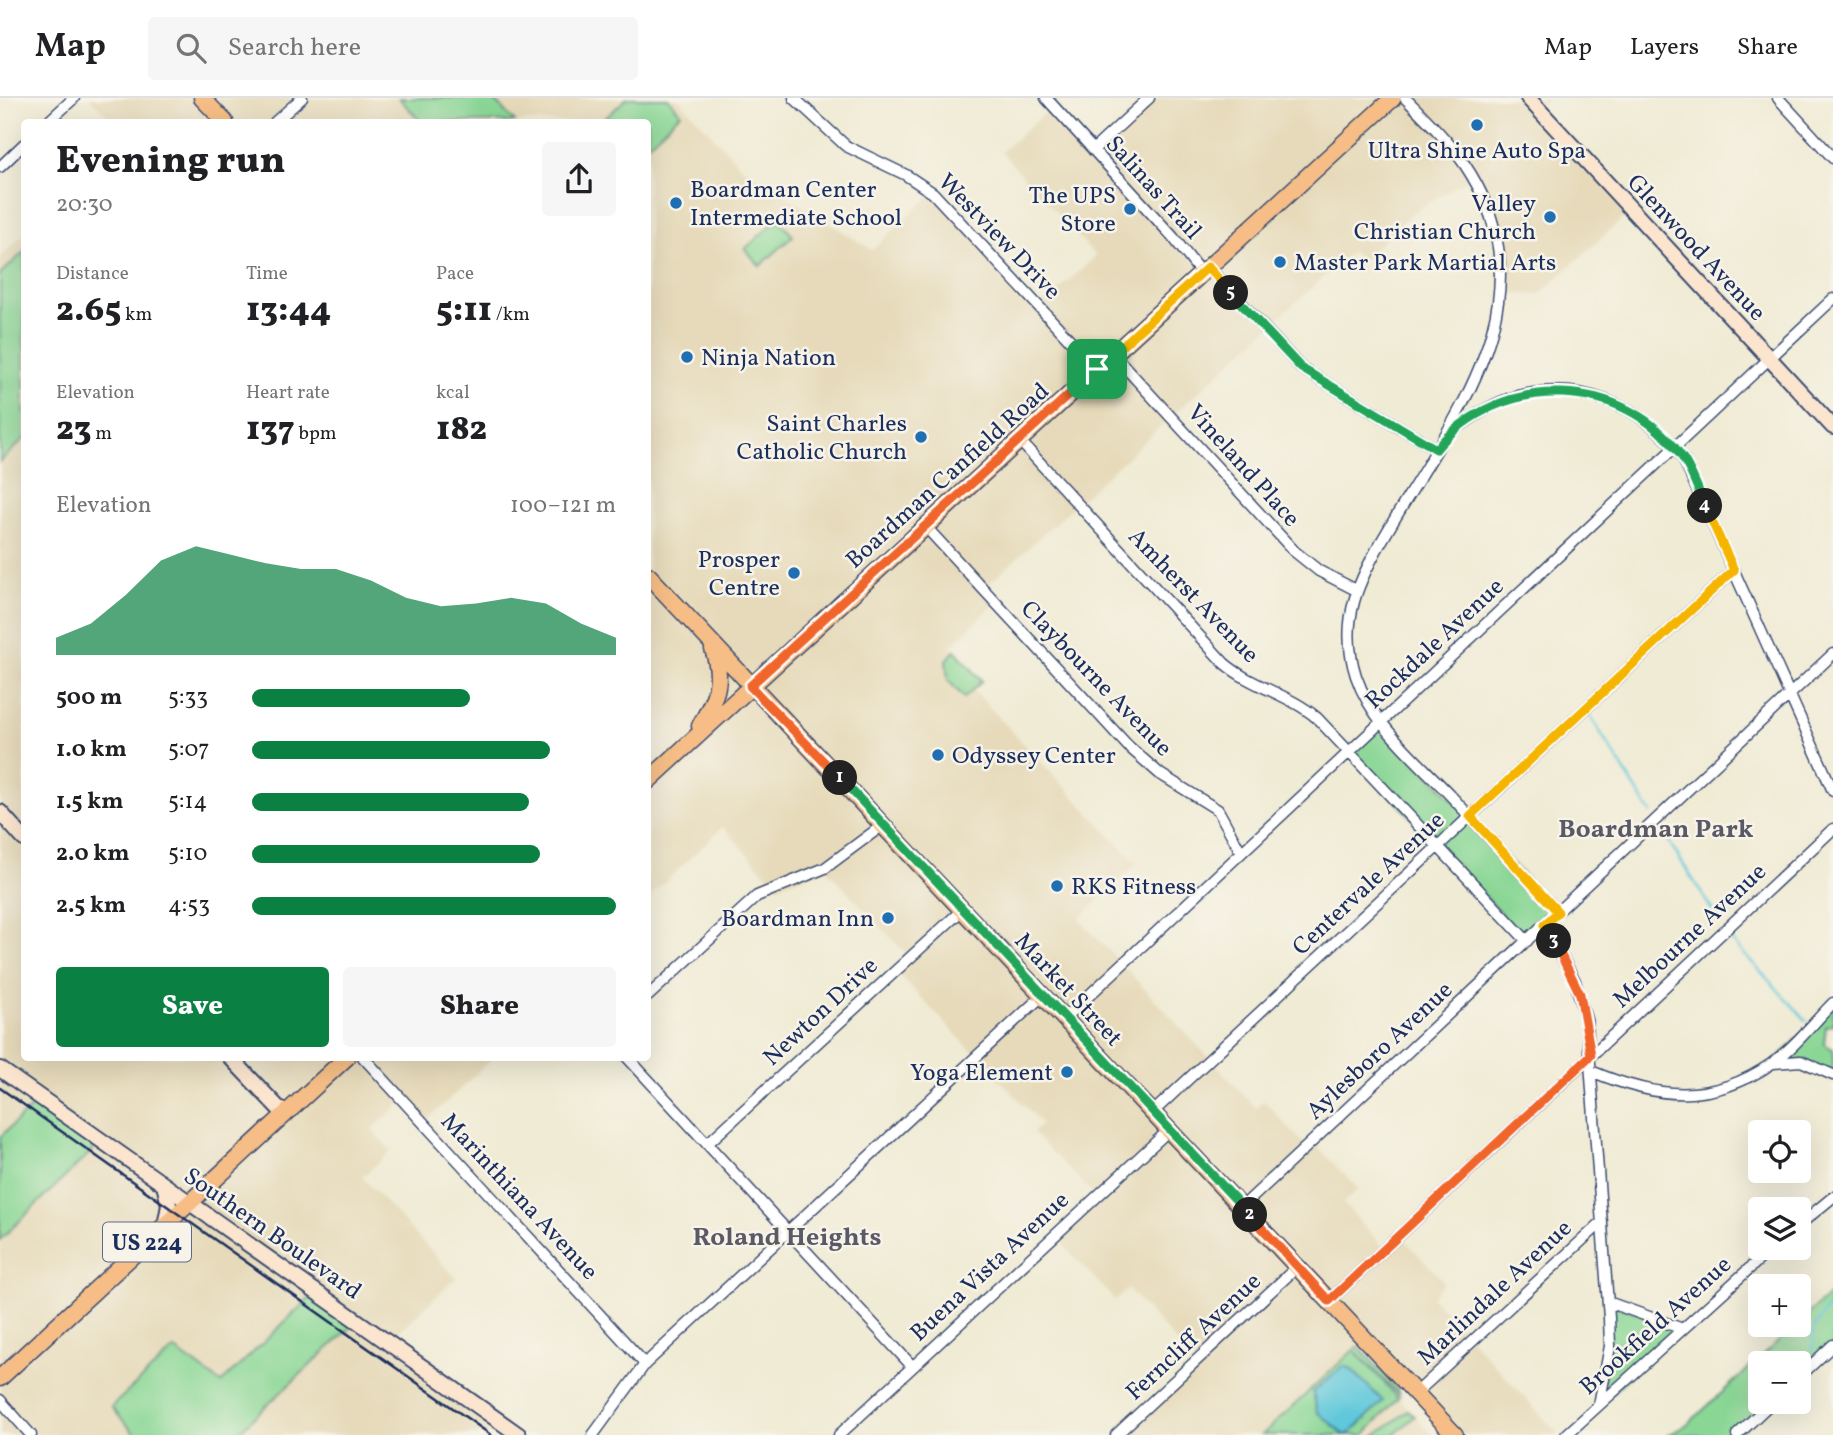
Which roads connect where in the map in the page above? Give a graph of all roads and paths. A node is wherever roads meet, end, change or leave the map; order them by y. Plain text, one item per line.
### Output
1 (74, 98) edge
2 (202, 98) edge
3 (302, 98) edge
4 (794, 98) edge
5 (1046, 98) edge
6 (1149, 98) edge
7 (1393, 98) edge
8 (1405, 98) edge
9 (1528, 98) edge
10 (1778, 98) edge
11 (51, 119) edge
12 (222, 119) edge
13 (278, 119) edge
14 (21, 147) edge
15 (1093, 150) junction
16 (1833, 158) edge
17 (0, 167) edge
18 (1204, 270) junction
19 (1833, 299) edge
20 (1113, 354) junction
21 (1770, 359) junction
22 (1097, 369) junction
23 (1833, 427) edge
24 (1447, 435) junction
25 (1019, 440) junction
26 (1674, 448) junction
27 (1436, 449) junction
28 (925, 526) junction
29 (1734, 570) junction
30 (651, 578) edge
31 (1356, 590) junction
32 (710, 643) junction
33 (1833, 654) edge
34 (750, 686) junction
35 (1790, 694) junction
36 (1381, 722) junction
37 (685, 746) junction
38 (1349, 751) junction
39 (651, 778) edge
40 (1833, 791) edge
41 (0, 813) edge
42 (1470, 816) junction
43 (883, 825) junction
44 (1833, 829) edge
45 (21, 836) edge
46 (1438, 846) junction
47 (1241, 852) junction
48 (962, 910) junction
49 (1558, 912) junction
50 (1544, 925) junction
51 (1527, 941) junction
52 (651, 993) edge
53 (1043, 995) junction
54 (1833, 1003) edge
55 (1065, 1018) junction
56 (1792, 1044) junction
57 (1591, 1055) junction
58 (1801, 1060) junction
59 (234, 1061) edge
60 (342, 1061) edge
61 (367, 1061) edge
62 (631, 1061) edge
63 (1773, 1063) junction
64 (0, 1069) edge
65 (1591, 1071) junction
66 (1833, 1075) edge
67 (1153, 1112) junction
68 (285, 1115) junction
69 (1169, 1130) junction
70 (708, 1144) junction
71 (164, 1185) junction
72 (1833, 1197) edge
73 (190, 1203) junction
74 (1242, 1207) junction
75 (1811, 1215) edge
76 (1602, 1222) junction
77 (165, 1226) junction
78 (788, 1232) junction
79 (1758, 1260) edge
80 (1297, 1267) junction
81 (1329, 1301) junction
82 (1608, 1303) junction
83 (1680, 1328) junction
84 (1833, 1345) edge
85 (645, 1364) junction
86 (912, 1366) junction
87 (1811, 1366) edge
88 (0, 1378) edge
89 (1416, 1392) junction
90 (0, 1400) edge
91 (1598, 1405) junction
92 (1759, 1414) edge
93 (31, 1435) edge
94 (519, 1435) edge
95 (593, 1435) edge
96 (839, 1435) edge
97 (1116, 1435) edge
98 (1455, 1435) edge
99 (1566, 1435) edge
100 (1737, 1435) edge

1 - 11 street
2 - 12 main road
3 - 13 street
4 - 22 street, Westview Drive
5 - 15 street, Salinas Trail
6 - 15 street
7 - 18 main road, Boardman Canfield Road
8 - 24 street
9 - 21 street, Glenwood Avenue
10 - 16 street
14 - 17 street
15 - 18 street, Salinas Trail
18 - 20 main road, Boardman Canfield Road
18 - 27 street, Salinas Trail
19 - 21 street, Rockdale Avenue
20 - 22 main road, Boardman Canfield Road
20 - 31 street, Vineland Place
21 - 23 street, Glenwood Avenue
21 - 26 street, Rockdale Avenue
22 - 25 main road, Boardman Canfield Road
24 - 26 street
24 - 27 street
25 - 28 main road, Boardman Canfield Road
25 - 38 street, Amherst Avenue
26 - 29 street
26 - 36 street, Rockdale Avenue
27 - 31 street
28 - 34 main road, Boardman Canfield Road
28 - 47 street, Claybourne Avenue
29 - 35 street
29 - 42 street, Centervale Avenue
30 - 32 main road, Market Street
31 - 36 street
32 - 34 main road, Market Street
32 - 37 main road
33 - 35 street
34 - 37 main road, Boardman Canfield Road
34 - 43 main road, Market Street
35 - 40 street
35 - 49 street
36 - 38 street, Rockdale Avenue
36 - 42 street
37 - 39 main road
38 - 46 street, Amherst Avenue
38 - 47 street, Rockdale Avenue
41 - 45 street
42 - 46 street, Centervale Avenue
42 - 49 street
43 - 48 main road, Market Street
43 - 52 street
44 - 57 street, Melbourne Avenue
46 - 51 street, Amherst Avenue
46 - 67 street, Centervale Avenue
47 - 55 street, Rockdale Avenue
48 - 53 main road, Market Street
48 - 70 street, Newton Drive
49 - 50 street, Aylesboro Avenue
50 - 51 street, Aylesboro Avenue
50 - 57 street
51 - 74 street, Aylesboro Avenue
53 - 55 main road, Market Street
53 - 78 street
54 - 56 street
55 - 67 main road, Market Street
56 - 58 street
56 - 63 street
57 - 65 street
57 - 81 street, Melbourne Avenue
58 - 63 street
58 - 66 street
59 - 68 street
60 - 68 main road, US 224
61 - 85 street, Marinthiana Avenue
62 - 70 street
63 - 65 street
64 - 71 street, Southern Boulevard
65 - 76 street
67 - 69 main road, Market Street
68 - 73 main road, US 224
69 - 74 main road, Market Street
69 - 86 street, Buena Vista Avenue
70 - 78 street
71 - 73 street, Southern Boulevard
71 - 77 street
72 - 75 street
73 - 77 main road, US 224
73 - 94 street, Southern Boulevard
74 - 80 main road, Market Street
76 - 82 street
76 - 89 street, Marlindale Avenue
77 - 88 main road, US 224
78 - 85 street
78 - 86 street
79 - 83 street, Brookfield Avenue
80 - 81 main road, Market Street
80 - 97 street, Ferncliff Avenue
81 - 89 main road, Market Street
82 - 83 street
82 - 91 street
83 - 91 street, Brookfield Avenue
84 - 87 street
85 - 95 street
86 - 96 street, Buena Vista Avenue
89 - 98 main road, Market Street
90 - 93 street
91 - 99 street, Brookfield Avenue
92 - 100 street

